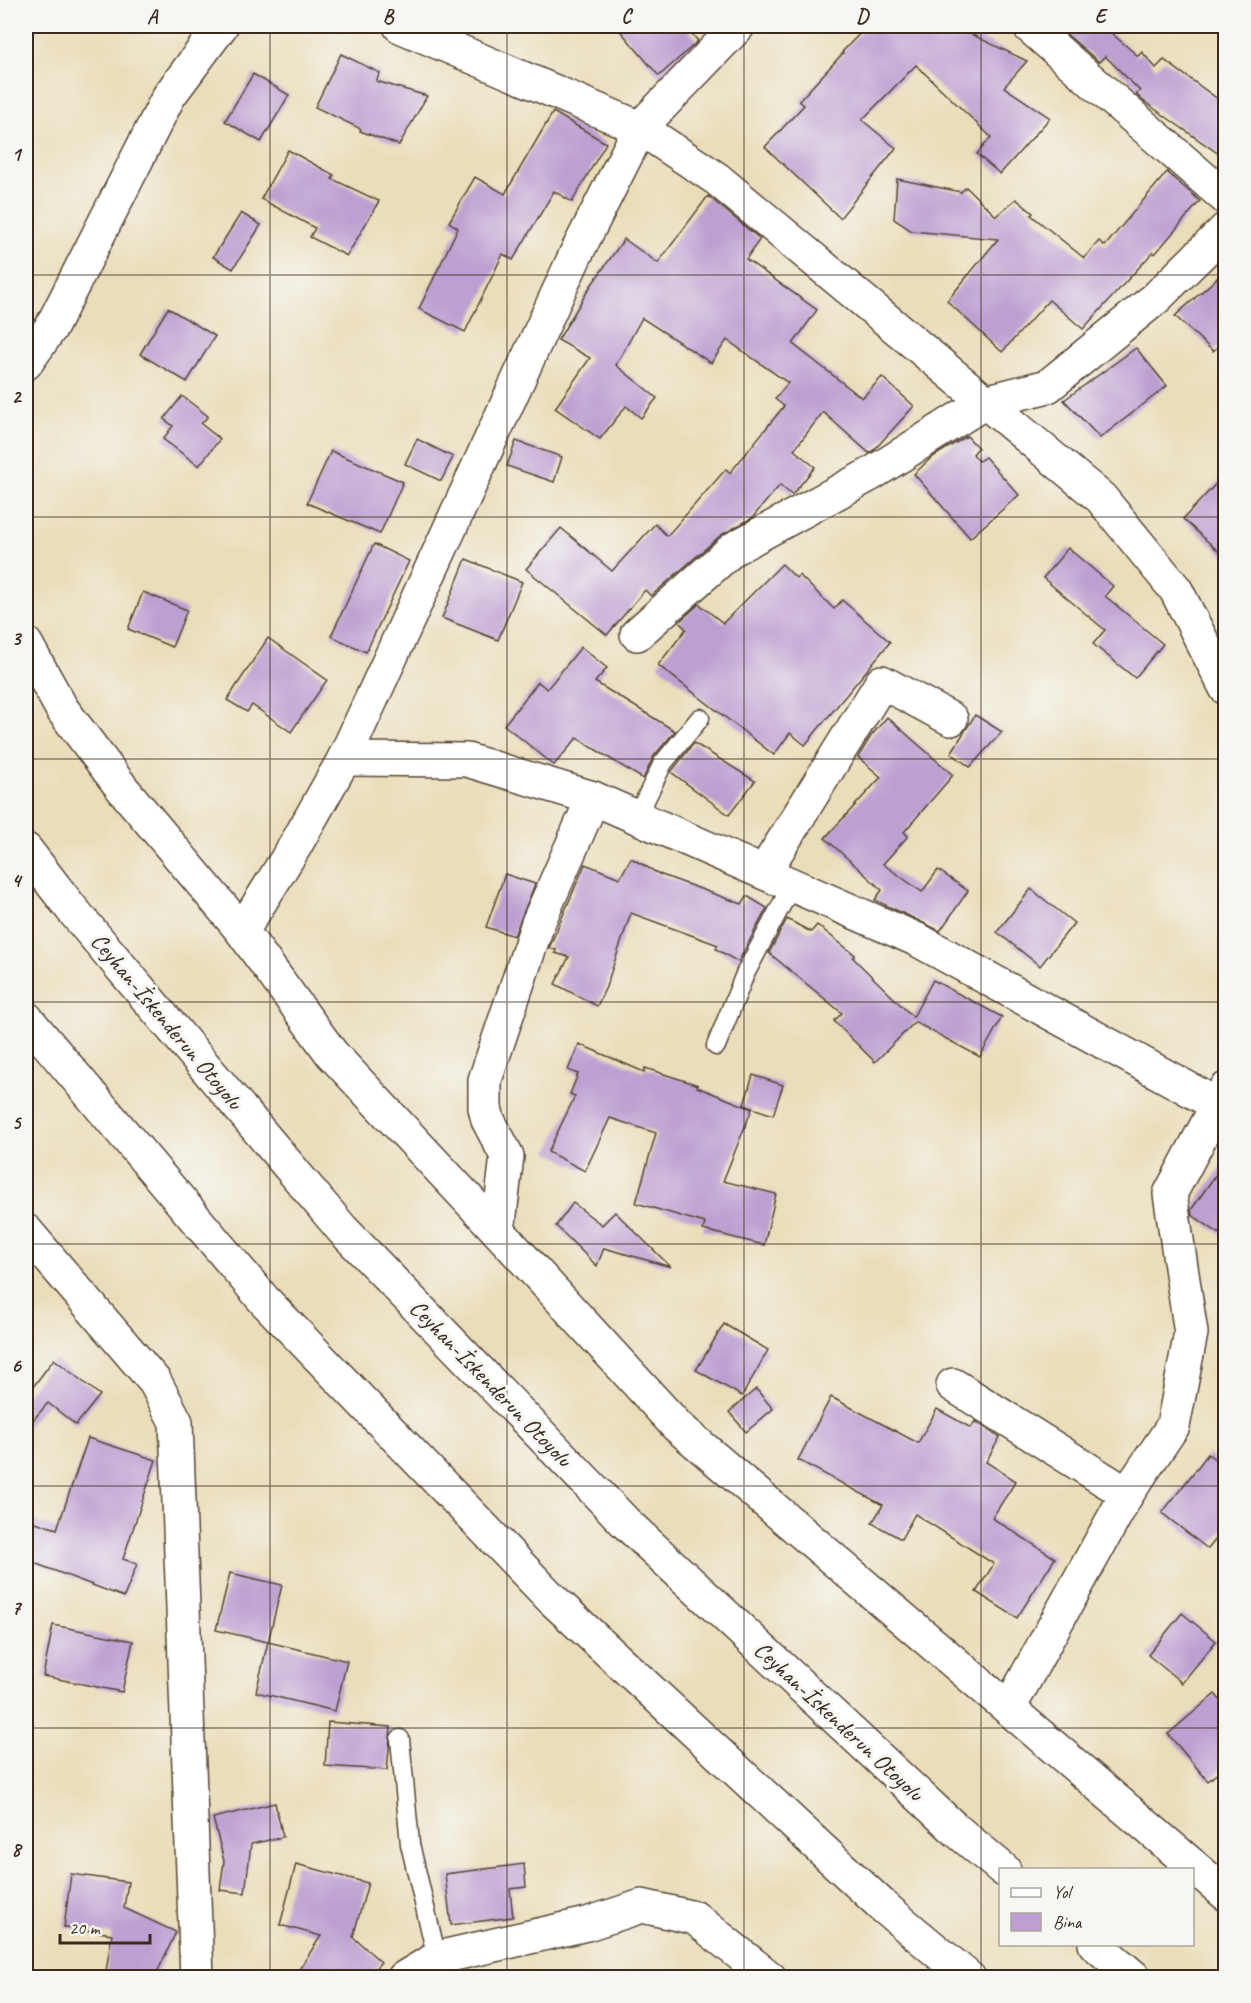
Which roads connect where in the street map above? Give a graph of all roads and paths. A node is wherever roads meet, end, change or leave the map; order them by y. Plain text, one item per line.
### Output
1 (221, 26) edge
2 (400, 26) edge
3 (738, 26) edge
4 (1029, 26) edge
5 (640, 128) junction
6 (1226, 198) edge
7 (1226, 229) edge
8 (26, 363) edge
9 (985, 402) junction
10 (637, 634) dead end
11 (26, 644) edge
12 (1226, 688) edge
13 (700, 718) dead end
14 (951, 718) dead end
15 (344, 759) junction
16 (593, 798) junction
17 (637, 817) junction
18 (26, 850) edge
19 (778, 878) junction
20 (242, 931) junction
21 (26, 1018) edge
22 (716, 1046) dead end
23 (1221, 1097) edge
24 (26, 1231) edge
25 (498, 1231) junction
26 (953, 1385) dead end
27 (1126, 1494) junction
28 (1009, 1708) junction
29 (400, 1739) dead end
30 (1003, 1868) edge
31 (1220, 1877) edge
32 (1097, 1946) edge
33 (437, 1958) junction
34 (197, 1977) edge
35 (404, 1977) edge
36 (770, 1977) edge
37 (969, 1977) edge
38 (1135, 1977) edge

1 - 8 main road
2 - 5 main road
3 - 5 main road
4 - 6 main road
5 - 9 main road
5 - 15 main road
7 - 9 main road
9 - 10 main road
9 - 12 main road
11 - 20 main road
13 - 17 lane
14 - 19 main road
15 - 16 main road
15 - 20 main road
16 - 17 main road
16 - 25 main road
17 - 19 main road
18 - 30 main road, Ceyhan-İskenderun Otoyolu
19 - 22 lane
19 - 23 main road
20 - 25 main road
21 - 37 main road
23 - 27 main road
24 - 34 main road
25 - 28 main road
26 - 27 main road
27 - 28 main road
28 - 31 main road
29 - 33 lane
32 - 38 main road
33 - 35 main road
33 - 36 main road

